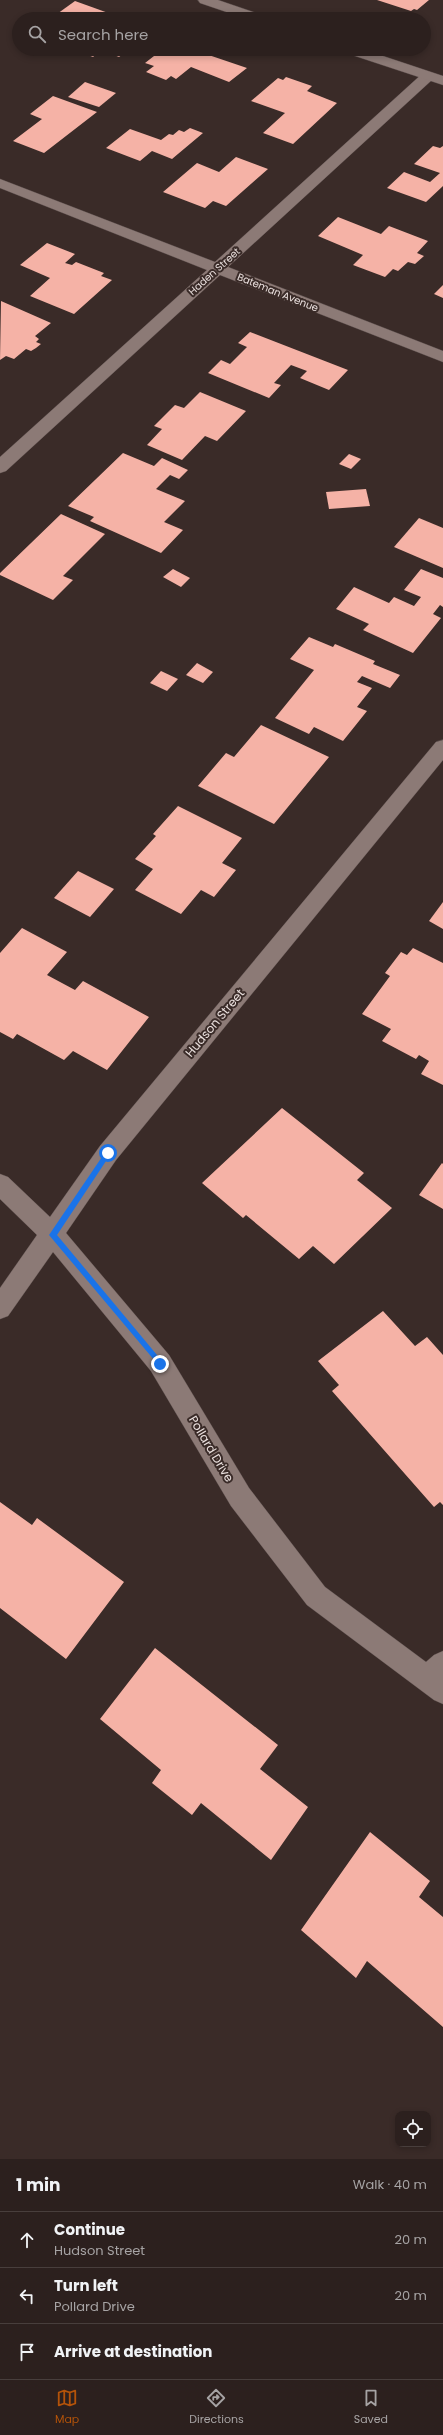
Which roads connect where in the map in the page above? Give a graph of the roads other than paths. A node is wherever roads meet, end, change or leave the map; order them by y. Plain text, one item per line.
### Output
1 (205, 0) edge
2 (240, 12) edge
3 (369, 56) edge
4 (428, 76) junction
5 (443, 81) edge
6 (0, 183) edge
7 (217, 268) junction
8 (443, 357) edge
9 (0, 466) edge
10 (443, 747) edge
11 (0, 1184) edge
12 (53, 1235) junction
13 (0, 1308) edge
14 (438, 1678) edge

1 - 2 street
3 - 4 street
4 - 5 street
4 - 7 street, Haden Street
6 - 7 street, Bateman Avenue
7 - 8 street, Bateman Avenue
7 - 9 street, Haden Street
10 - 12 street, Hudson Street
11 - 12 street, Pollard Drive
12 - 13 street, Hudson Street
12 - 14 street, Pollard Drive

